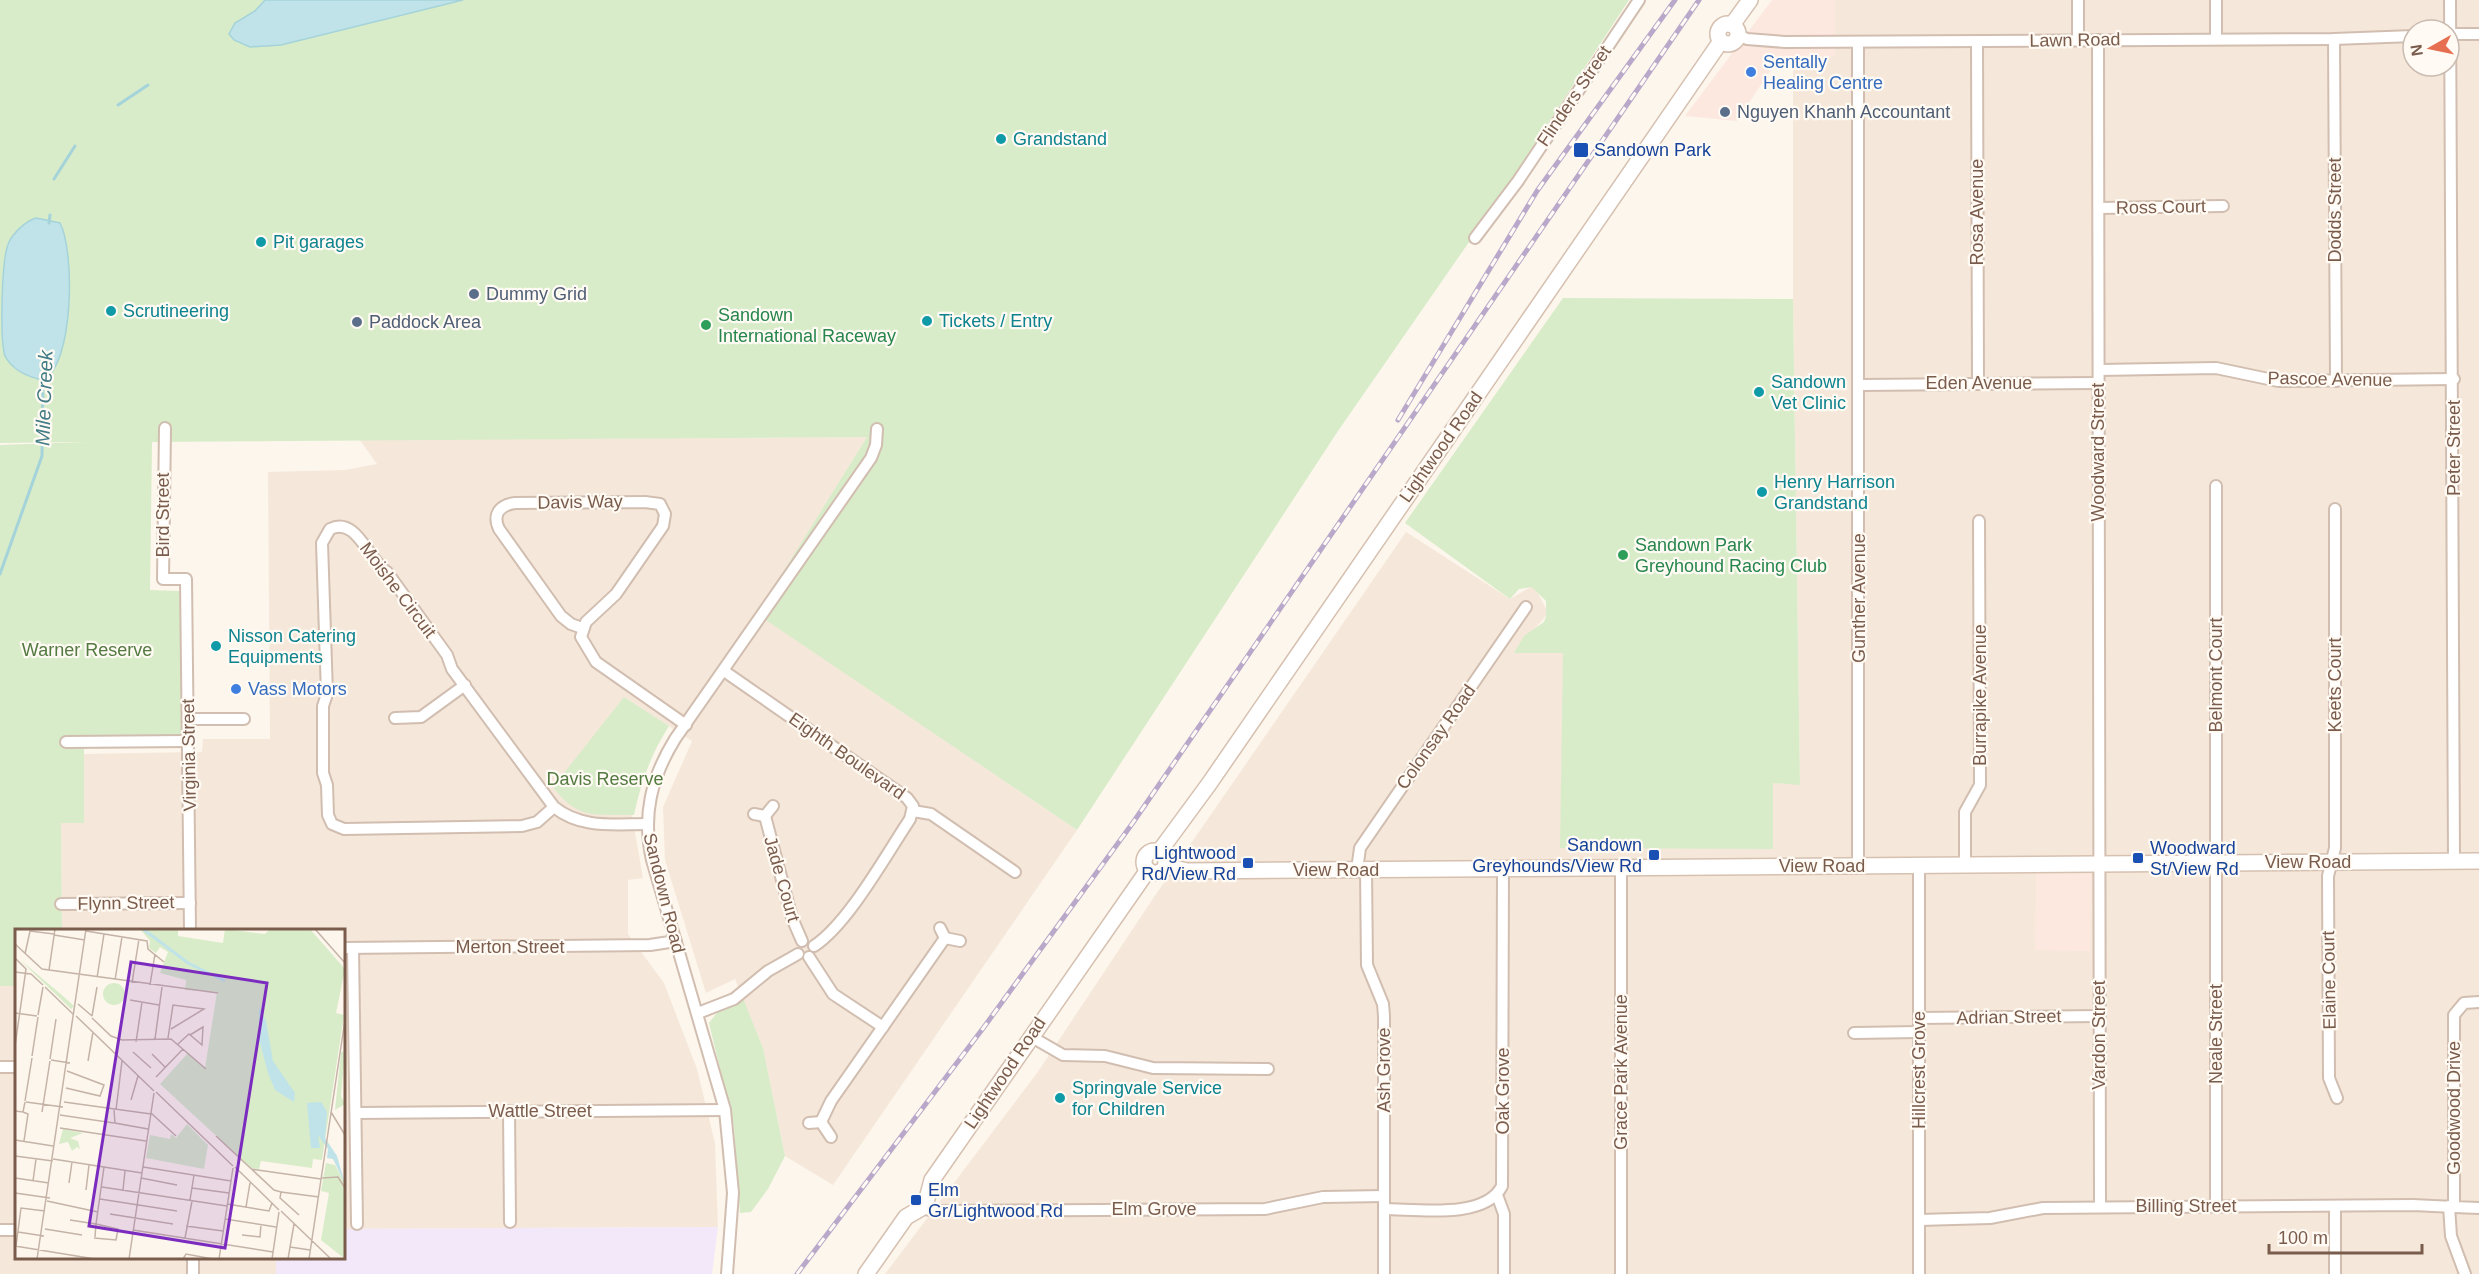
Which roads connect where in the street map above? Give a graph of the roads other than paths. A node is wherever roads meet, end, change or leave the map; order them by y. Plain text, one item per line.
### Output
1 (1640, 0) edge
2 (1750, 0) edge
3 (2078, 0) edge
4 (2216, 0) edge
5 (2451, 0) edge
6 (2450, 18) edge
7 (1735, 30) junction
8 (2461, 34) edge
9 (2479, 34) edge
10 (2401, 36) edge
11 (2216, 39) junction
12 (2334, 39) junction
13 (2078, 40) junction
14 (2098, 40) junction
15 (1858, 42) junction
16 (1977, 42) junction
17 (2451, 78) edge
18 (2223, 206) dead end
19 (2099, 208) junction
20 (1475, 238) dead end
21 (2099, 370) junction
22 (2454, 379) junction
23 (2336, 381) junction
24 (1978, 382) junction
25 (2098, 383) junction
26 (1860, 385) junction
27 (165, 428) dead end
28 (877, 429) dead end
29 (2216, 486) dead end
30 (2335, 509) dead end
31 (1979, 521) dead end
32 (186, 579) joint
33 (1526, 607) dead end
34 (582, 628) junction
35 (724, 671) junction
36 (465, 685) junction
37 (395, 718) dead end
38 (188, 719) junction
39 (244, 719) dead end
40 (686, 725) junction
41 (188, 741) junction
42 (66, 742) dead end
43 (773, 806) dead end
44 (554, 807) junction
45 (914, 811) junction
46 (647, 824) junction
47 (1162, 859) junction
48 (2454, 861) junction
49 (2479, 861) edge
50 (2332, 862) junction
51 (2099, 863) junction
52 (2217, 863) junction
53 (1965, 865) junction
54 (1858, 866) junction
55 (1919, 866) junction
56 (1503, 869) junction
57 (1621, 869) junction
58 (1361, 870) junction
59 (1015, 872) dead end
60 (190, 903) junction
61 (61, 904) dead end
62 (190, 929) edge
63 (676, 941) junction
64 (802, 941) junction
65 (960, 941) dead end
66 (814, 946) junction
67 (348, 948) edge
68 (804, 956) junction
69 (2479, 1002) edge
70 (698, 1013) junction
71 (2099, 1016) junction
72 (1919, 1018) junction
73 (882, 1027) junction
74 (1919, 1032) junction
75 (1854, 1033) dead end
76 (1030, 1036) junction
77 (1268, 1069) dead end
78 (2337, 1098) dead end
79 (725, 1110) junction
80 (508, 1111) junction
81 (356, 1113) junction
82 (821, 1122) junction
83 (809, 1123) dead end
84 (831, 1137) dead end
85 (1497, 1195) junction
86 (1384, 1196) junction
87 (2216, 1206) junction
88 (2335, 1206) junction
89 (2451, 1206) junction
90 (2100, 1207) junction
91 (923, 1208) junction
92 (2479, 1208) edge
93 (1384, 1209) junction
94 (1919, 1220) junction
95 (510, 1222) dead end
96 (357, 1224) dead end
97 (727, 1274) edge
98 (867, 1274) edge
99 (1384, 1274) edge
100 (1504, 1274) edge
101 (1621, 1274) edge
102 (1919, 1274) edge
103 (2335, 1274) edge
104 (2465, 1274) edge

1 - 20 street, Flinders Street
2 - 7 main road
3 - 13 street
4 - 11 street
5 - 6 street, Peter Street
7 - 15 street, Lawn Road
7 - 47 main road, Lightwood Road
8 - 9 street
10 - 12 street, Lawn Road
11 - 12 street, Lawn Road
11 - 14 street, Lawn Road
12 - 23 street, Dodds Street
13 - 14 street, Lawn Road
13 - 16 street, Lawn Road
14 - 19 street, Woodward Street
15 - 16 street, Lawn Road
15 - 26 street, Gunther Avenue
16 - 24 street, Rosa Avenue
17 - 22 street, Peter Street
18 - 19 street, Ross Court
19 - 21 street, Woodward Street
21 - 23 street, Pascoe Avenue
21 - 25 street, Woodward Street
22 - 23 street, Pascoe Avenue
22 - 48 street, Peter Street
24 - 25 street, Eden Avenue
24 - 26 street, Eden Avenue
25 - 51 street, Woodward Street
26 - 54 street, Gunther Avenue
27 - 32 street, Bird Street
28 - 35 street, Sandown Road
29 - 52 street, Belmont Court
30 - 50 street, Keets Court
31 - 53 street, Burrapike Avenue
32 - 38 street, Virginia Street
33 - 58 street, Colonsay Road
34 - 34 street, Davis Way
34 - 40 street
35 - 40 street, Sandown Road
35 - 45 street, Eighth Boulevard
36 - 37 street
36 - 44 street, Moishe Circuit
36 - 44 street, Moishe Circuit
38 - 39 street
38 - 41 street, Virginia Street
40 - 46 street, Sandown Road
41 - 42 street
41 - 60 street, Virginia Street
43 - 64 street, Jade Court
44 - 46 street, Moishe Circuit
45 - 59 street
45 - 66 street, Eighth Boulevard
46 - 63 street, Sandown Road
47 - 58 main road, View Road
47 - 76 main road, Lightwood Road
48 - 49 main road, View Road
48 - 50 main road, View Road
50 - 52 main road, View Road
50 - 78 street, Elaine Court
51 - 52 main road, View Road
51 - 53 main road, View Road
51 - 71 street, Vardon Street
52 - 87 street, Neale Street
53 - 55 main road, View Road
54 - 55 main road, View Road
54 - 57 main road, View Road
55 - 72 street, Hillcrest Grove
56 - 57 main road, View Road
56 - 58 main road, View Road
56 - 85 street, Oak Grove
57 - 101 street, Grace Park Avenue
58 - 86 street, Ash Grove
60 - 61 street, Flynn Street
60 - 62 street, Virginia Street
63 - 67 street, Merton Street
63 - 70 street, Sandown Road
64 - 66 street
64 - 68 street
65 - 73 street
66 - 68 street
67 - 81 street
68 - 70 street
68 - 73 street
69 - 89 street, Goodwood Drive
70 - 79 street, Sandown Road
71 - 72 street, Adrian Street
71 - 90 street, Vardon Street
72 - 74 street, Hillcrest Grove
73 - 82 street
74 - 75 street
74 - 94 street, Hillcrest Grove
76 - 77 street
76 - 91 main road, Lightwood Road
79 - 80 street, Wattle Street
79 - 97 street, Sandown Road
80 - 81 street, Wattle Street
80 - 95 street
81 - 96 street
82 - 83 street
82 - 84 street
85 - 93 street
85 - 100 street
86 - 91 street, Elm Grove
86 - 93 street, Ash Grove
87 - 88 street, Billing Street
87 - 90 street, Billing Street
88 - 89 street, Billing Street
88 - 103 street
89 - 92 street
89 - 104 street, Goodwood Drive
90 - 94 street, Billing Street
91 - 98 main road
93 - 99 street, Ash Grove
94 - 102 street, Hillcrest Grove

